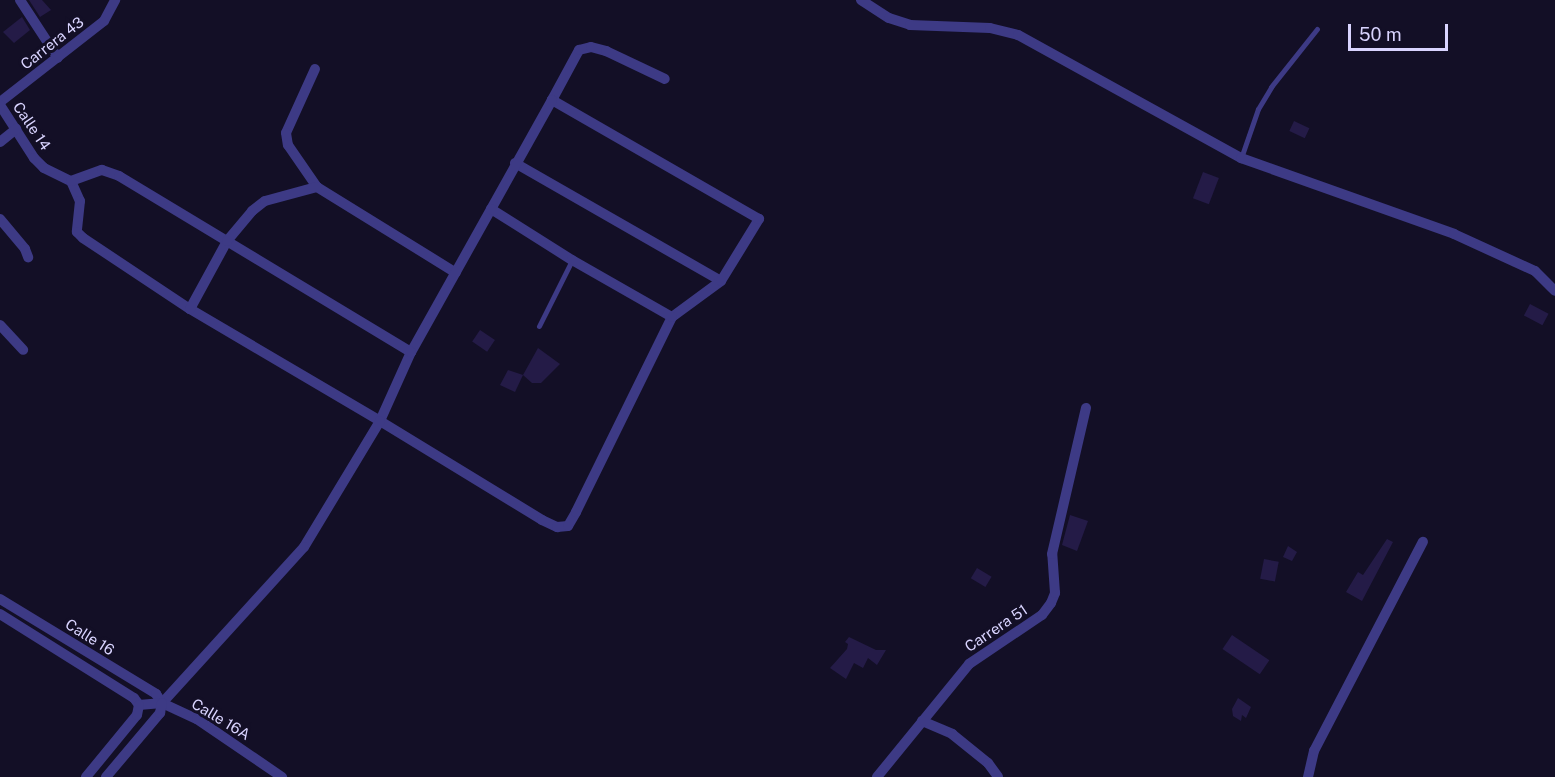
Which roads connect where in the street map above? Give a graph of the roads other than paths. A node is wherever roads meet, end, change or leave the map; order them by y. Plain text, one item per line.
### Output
1 (20, 0) edge
2 (115, 0) edge
3 (861, 0) edge
4 (1317, 29) dead end
5 (58, 58) junction
6 (315, 69) dead end
7 (665, 79) dead end
8 (552, 100) junction
9 (0, 104) edge
10 (16, 129) junction
11 (0, 142) edge
12 (1241, 158) junction
13 (515, 163) junction
14 (71, 181) junction
15 (316, 187) junction
16 (491, 209) junction
17 (0, 219) edge
18 (227, 241) junction
19 (28, 257) dead end
20 (572, 260) junction
21 (456, 273) junction
22 (721, 281) junction
23 (1555, 291) edge
24 (190, 309) junction
25 (672, 317) junction
26 (0, 325) edge
27 (539, 326) dead end
28 (23, 350) dead end
29 (411, 352) junction
30 (1086, 408) dead end
31 (380, 421) junction
32 (1423, 542) dead end
33 (4, 602) edge
34 (1, 615) edge
35 (162, 703) junction
36 (139, 705) junction
37 (922, 721) junction
38 (86, 777) edge
39 (106, 777) edge
40 (282, 777) edge
41 (877, 777) edge
42 (998, 777) edge
43 (1308, 777) edge

1 - 5 street
2 - 5 street, Carrera 43
3 - 12 street
4 - 12 lane
5 - 9 street, Carrera 43
6 - 15 street
7 - 8 street
8 - 13 street
8 - 22 street
9 - 10 street, Calle 14
10 - 11 street
10 - 14 street, Calle 14
12 - 23 street
13 - 16 street
13 - 22 street
14 - 18 street
14 - 24 street
15 - 18 street
15 - 21 street
16 - 20 street
16 - 21 street
17 - 19 street
18 - 24 street
18 - 29 street
20 - 25 street
20 - 27 lane
21 - 29 street
22 - 25 street
24 - 31 street
25 - 31 street
26 - 28 street
29 - 31 street
30 - 37 street, Carrera 51
31 - 35 street
32 - 43 street
33 - 34 street
33 - 35 street, Calle 16
34 - 36 street, Calle 16
35 - 36 street, Calle 16A
35 - 39 street
35 - 40 street, Calle 16A
36 - 38 street
37 - 41 street, Carrera 51
37 - 42 street

